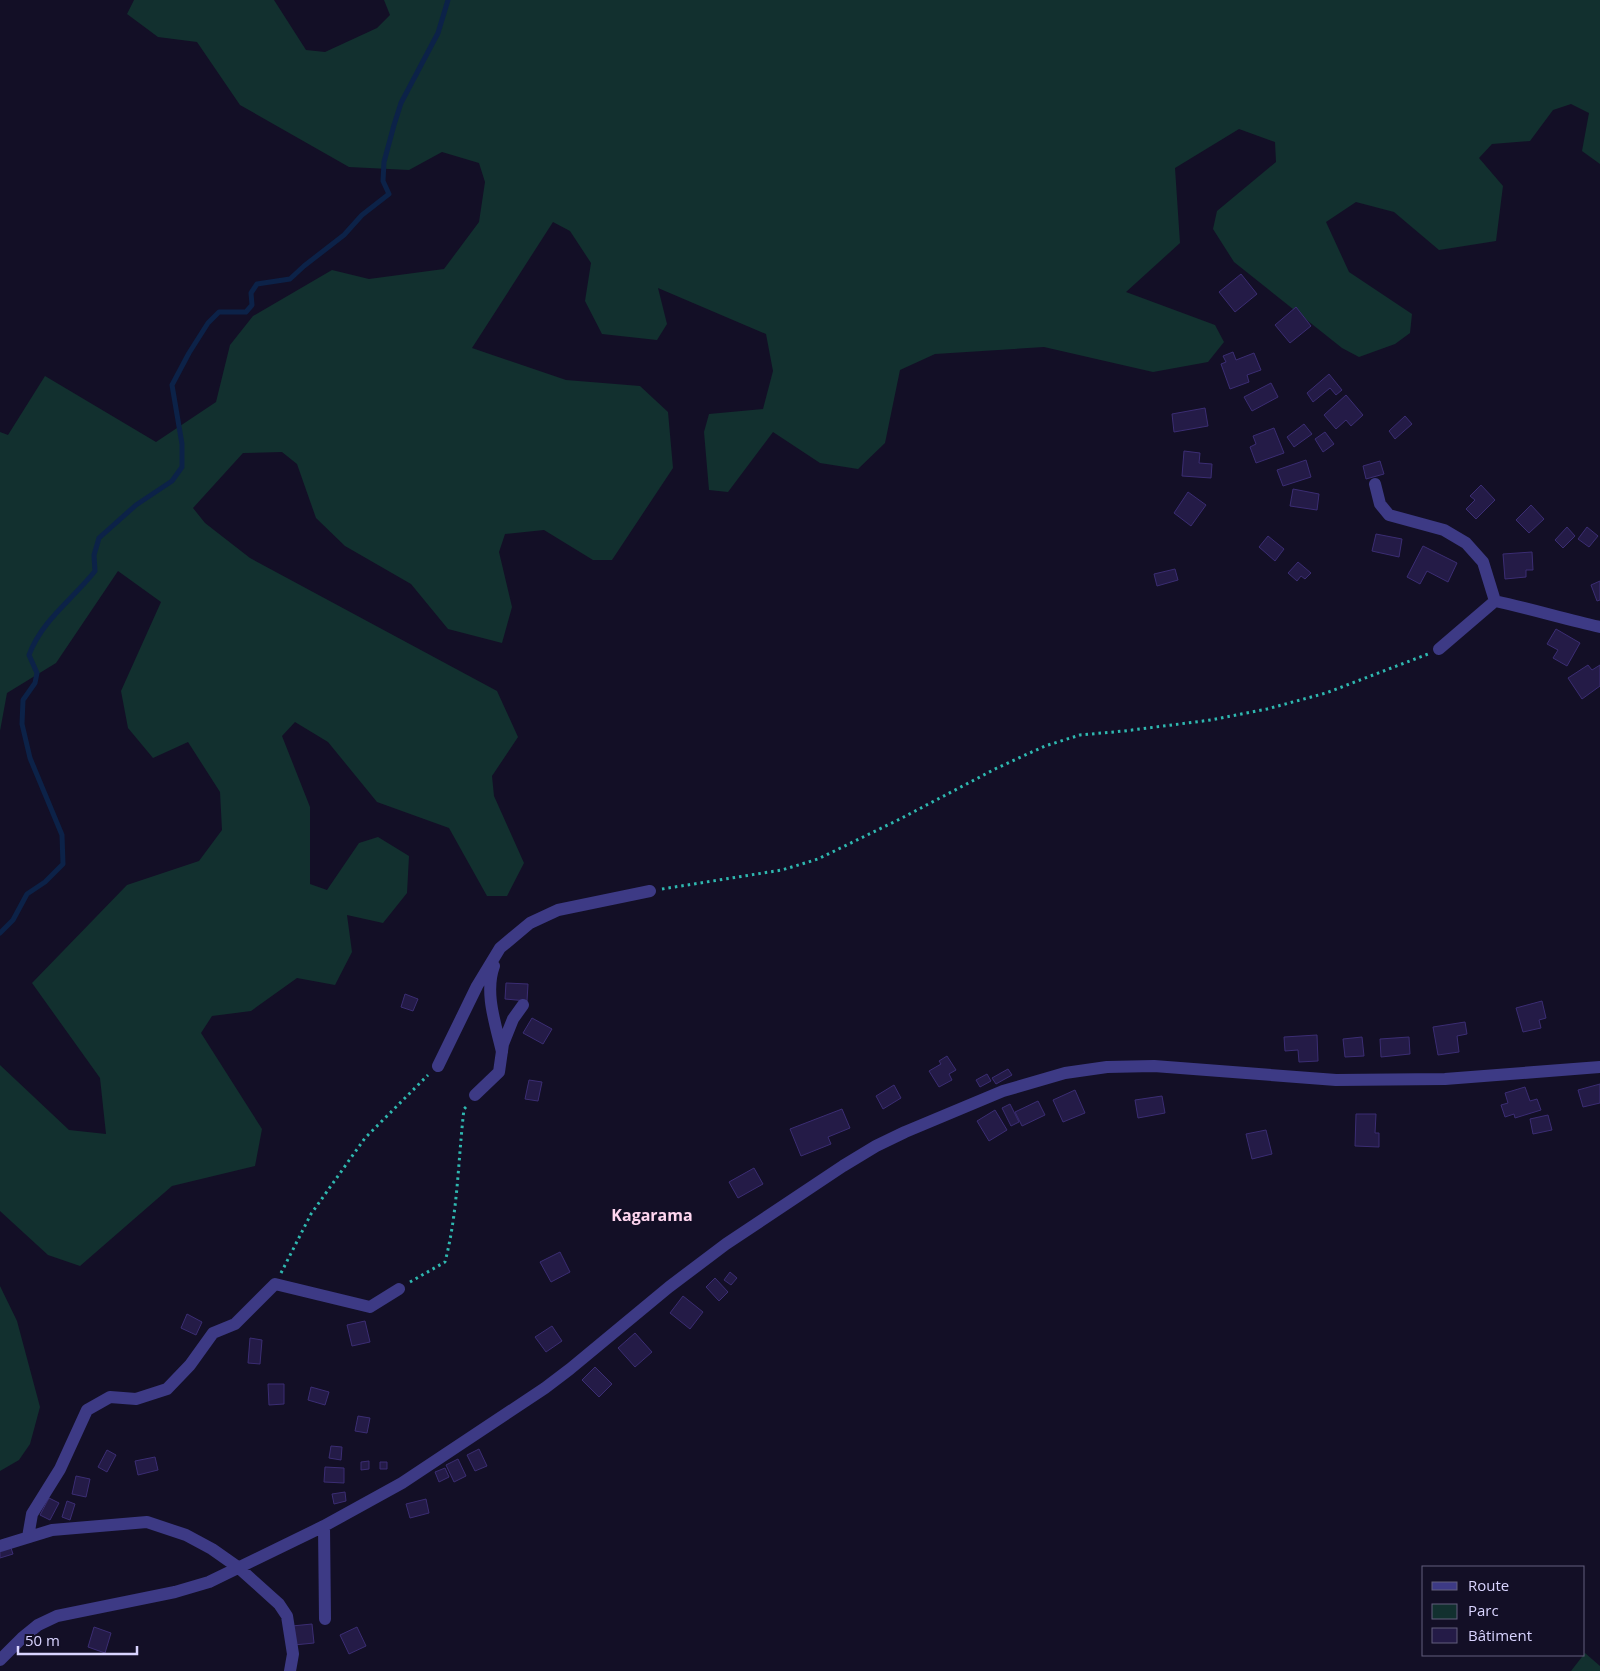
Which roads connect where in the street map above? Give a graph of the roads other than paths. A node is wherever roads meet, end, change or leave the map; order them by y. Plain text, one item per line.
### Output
1 (1375, 484) dead end
2 (1495, 601) junction
3 (1600, 627) edge
4 (1440, 648) road end
5 (650, 891) road end
6 (500, 948) junction
7 (524, 1005) dead end
8 (502, 1052) junction
9 (438, 1066) road end
10 (1600, 1067) edge
11 (475, 1095) road end
12 (399, 1289) road end
13 (324, 1526) junction
14 (28, 1537) junction
15 (0, 1546) edge
16 (239, 1568) junction
17 (325, 1619) dead end
18 (0, 1660) edge
19 (290, 1671) edge

1 - 2 street
2 - 3 street
2 - 4 street
5 - 6 street
6 - 8 street
6 - 9 street
7 - 8 street
8 - 11 street
10 - 13 street
12 - 14 street
13 - 16 street
13 - 17 street
14 - 15 street
14 - 16 street
16 - 18 street
16 - 19 street

